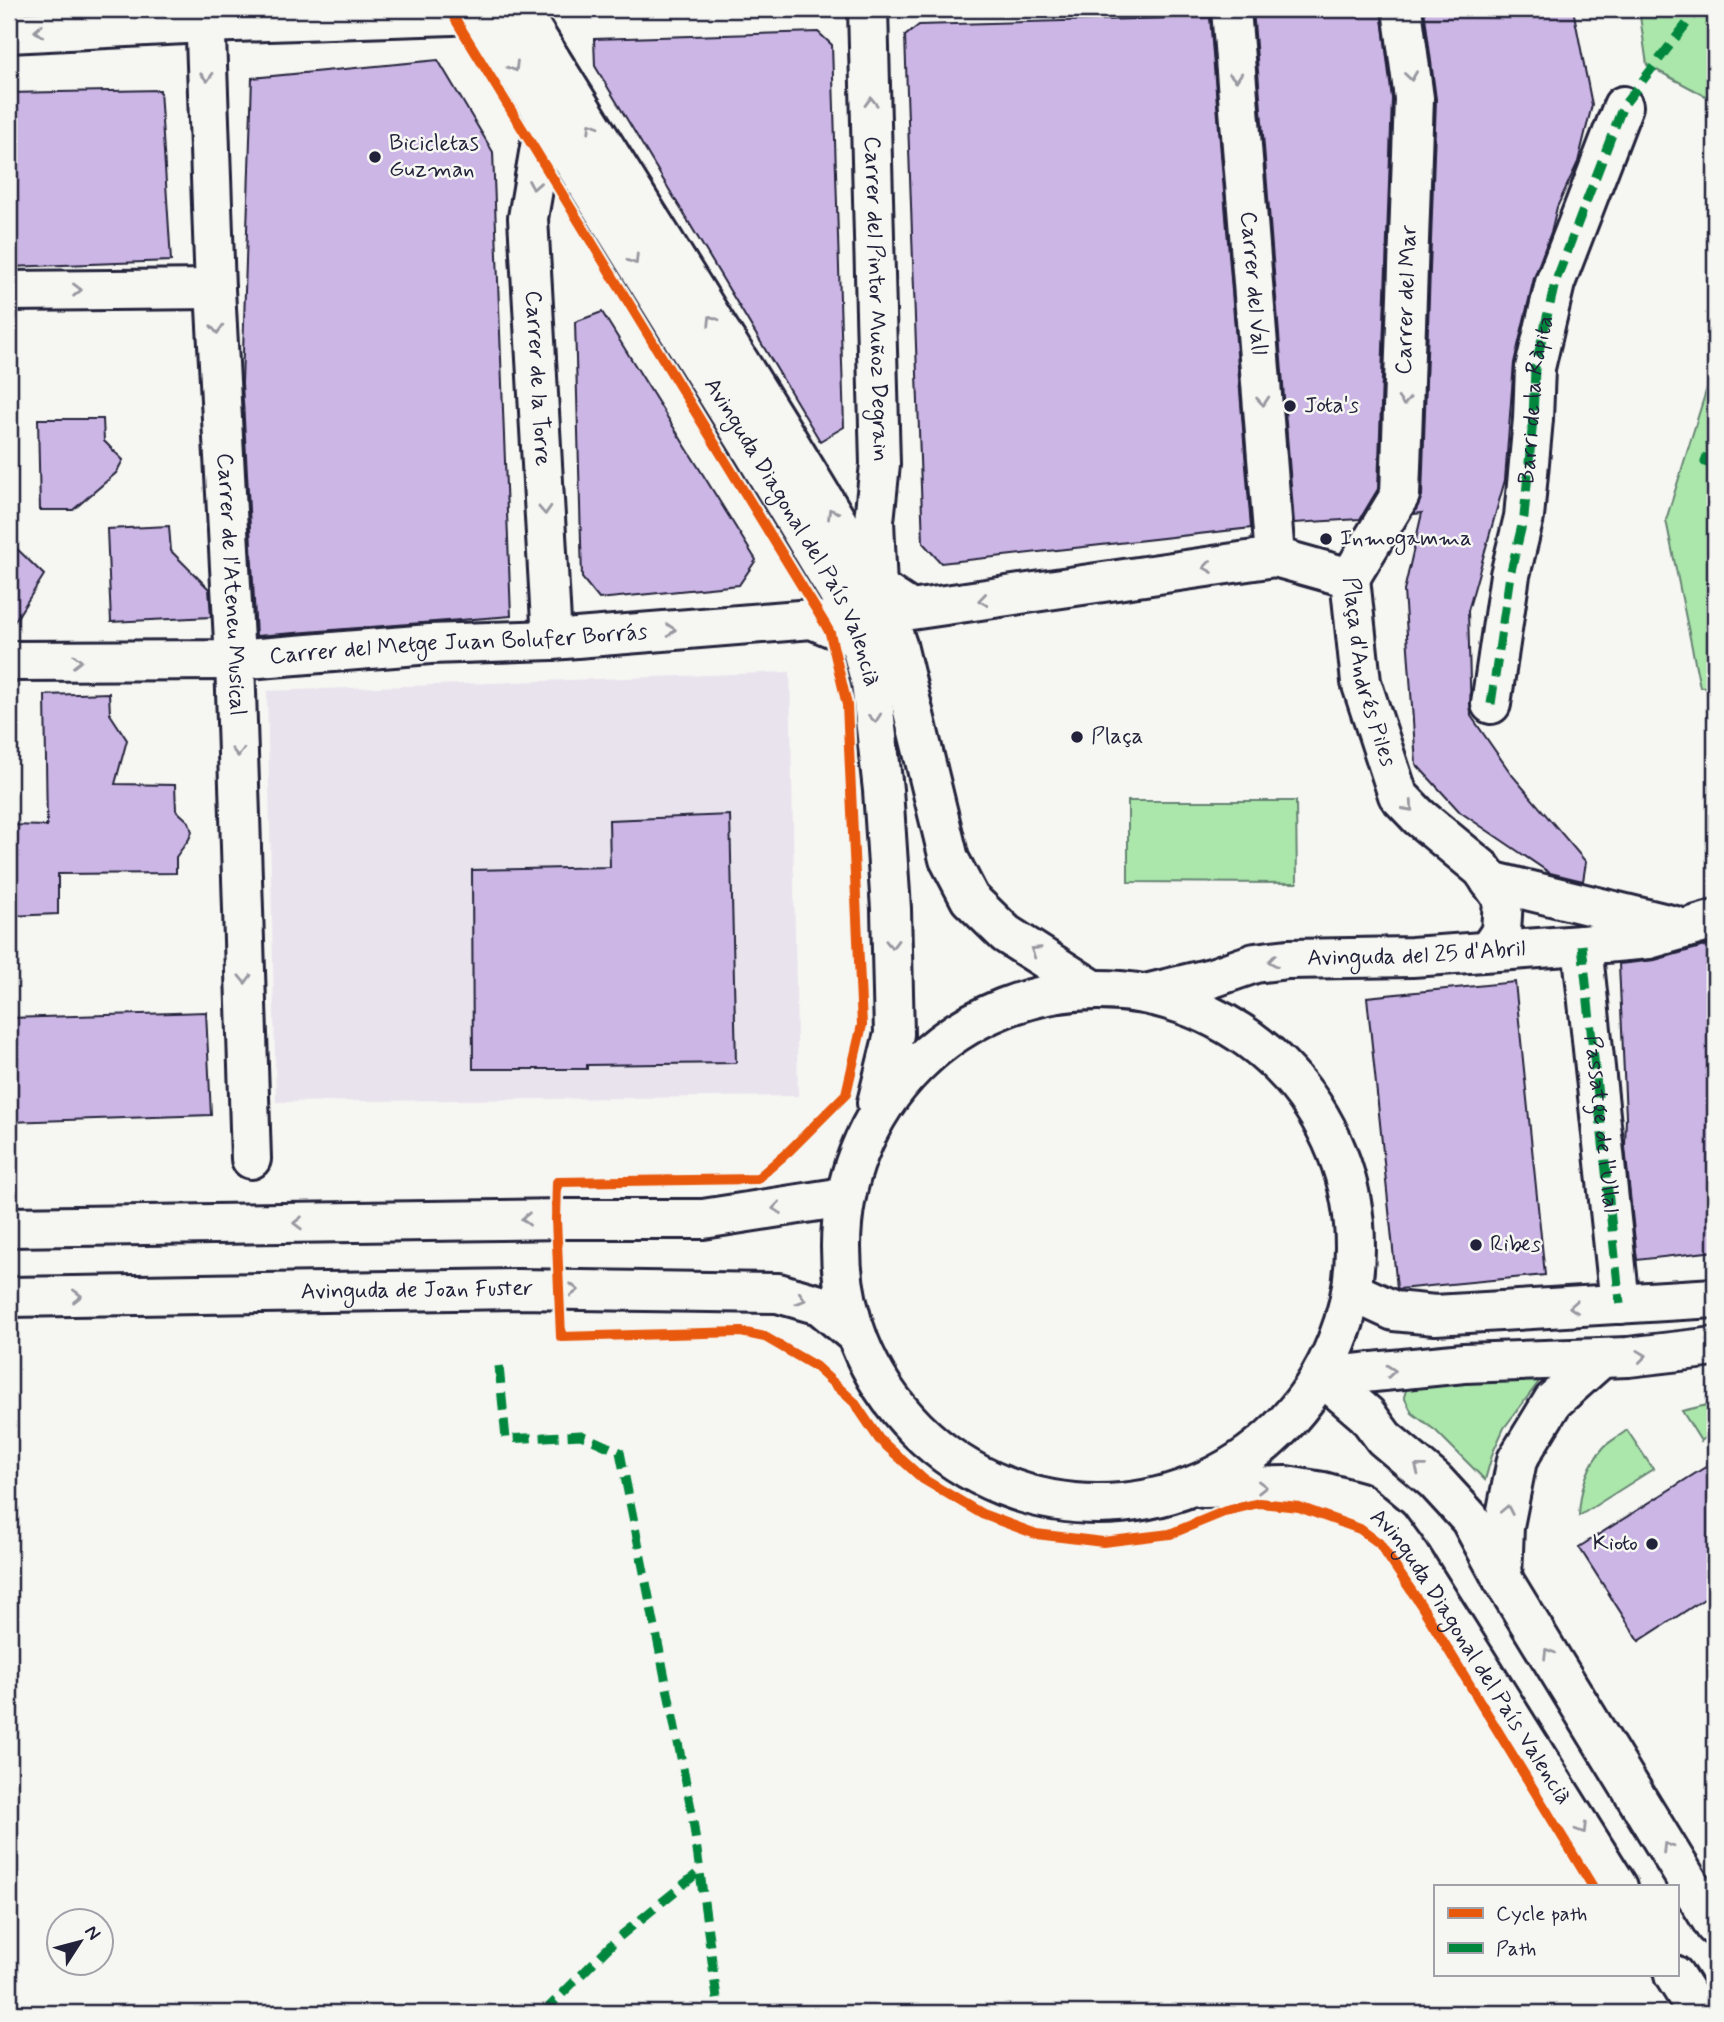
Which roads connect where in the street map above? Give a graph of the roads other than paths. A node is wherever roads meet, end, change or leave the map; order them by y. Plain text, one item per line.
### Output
1 (519, 9) edge
2 (869, 9) edge
3 (1231, 9) edge
4 (1402, 9) edge
5 (486, 10) edge
6 (205, 16) edge
7 (9, 33) edge
8 (1623, 106) dead end
9 (545, 118) junction
10 (215, 289) junction
11 (9, 291) edge
12 (1275, 557) junction
13 (1350, 578) junction
14 (877, 588) junction
15 (859, 639) junction
16 (552, 640) junction
17 (235, 660) junction
18 (9, 661) edge
19 (1491, 704) dead end
20 (1490, 881) junction
21 (1700, 924) edge
22 (1582, 945) junction
23 (1488, 951) junction
24 (1092, 989) junction
25 (1150, 993) junction
26 (873, 1118) junction
27 (251, 1159) dead end
28 (845, 1198) junction
29 (9, 1227) edge
30 (1353, 1292) junction
31 (9, 1297) edge
32 (1715, 1298) edge
33 (1620, 1304) junction
34 (856, 1335) junction
35 (1715, 1347) edge
36 (1600, 1359) junction
37 (1323, 1377) junction
38 (1194, 1488) junction
39 (1502, 1578) junction
40 (1617, 1885) edge
41 (1715, 1926) edge
42 (1675, 1976) edge
43 (1698, 2013) edge

14 -> 1 street, Avinguda Diagonal del País Valencià
14 -> 2 street, Carrer del Pintor Muñoz Degrain
3 -> 12 street, Carrer del Vall
4 -> 13 street, Carrer del Mar
5 - 6 street
5 -> 9 street, Avinguda Diagonal del País Valencià
6 -> 7 street
6 -> 10 street, Carrer de l'Ateneu Musical
8 - 19 street, Barri de la Ràpita
9 -> 15 street, Avinguda Diagonal del País Valencià
9 -> 16 street, Carrer de la Torre
11 -> 10 street
10 -> 17 street, Carrer de l'Ateneu Musical
12 - 13 street, Plaça d'Andrés Piles
12 -> 14 street, Plaça d'Andrés Piles
13 -> 20 street, Plaça d'Andrés Piles
24 -> 14 street, Avinguda Diagonal del País Valencià
16 -> 15 street, Carrer del Metge Juan Bolufer Borrás
15 -> 26 street, Avinguda Diagonal del País Valencià
16 - 17 street, Carrer del Metge Juan Bolufer Borrás
18 -> 17 street, Carrer del Metge Juan Bolufer Borrás
17 -> 27 street, Carrer de l'Ateneu Musical
20 - 21 street, Avinguda del 25 d'Abril
20 - 23 street, Plaça d'Andrés Piles
21 - 22 street, Avinguda del 25 d'Abril
22 - 23 street, Avinguda del 25 d'Abril
22 - 33 street, Passatge de l'Ullal
23 -> 25 street, Avinguda del 25 d'Abril
24 - 25 street
24 - 26 street
25 - 30 street
26 - 28 street
28 -> 29 street
28 - 34 street
33 -> 30 street
30 - 37 street
31 -> 34 street, Avinguda de Joan Fuster
32 - 33 street
34 - 38 street
36 -> 35 street
37 -> 36 street
39 -> 36 street
37 - 38 street
39 -> 37 street
38 -> 40 street, Avinguda Diagonal del País Valencià
41 -> 39 street
42 - 43 street

